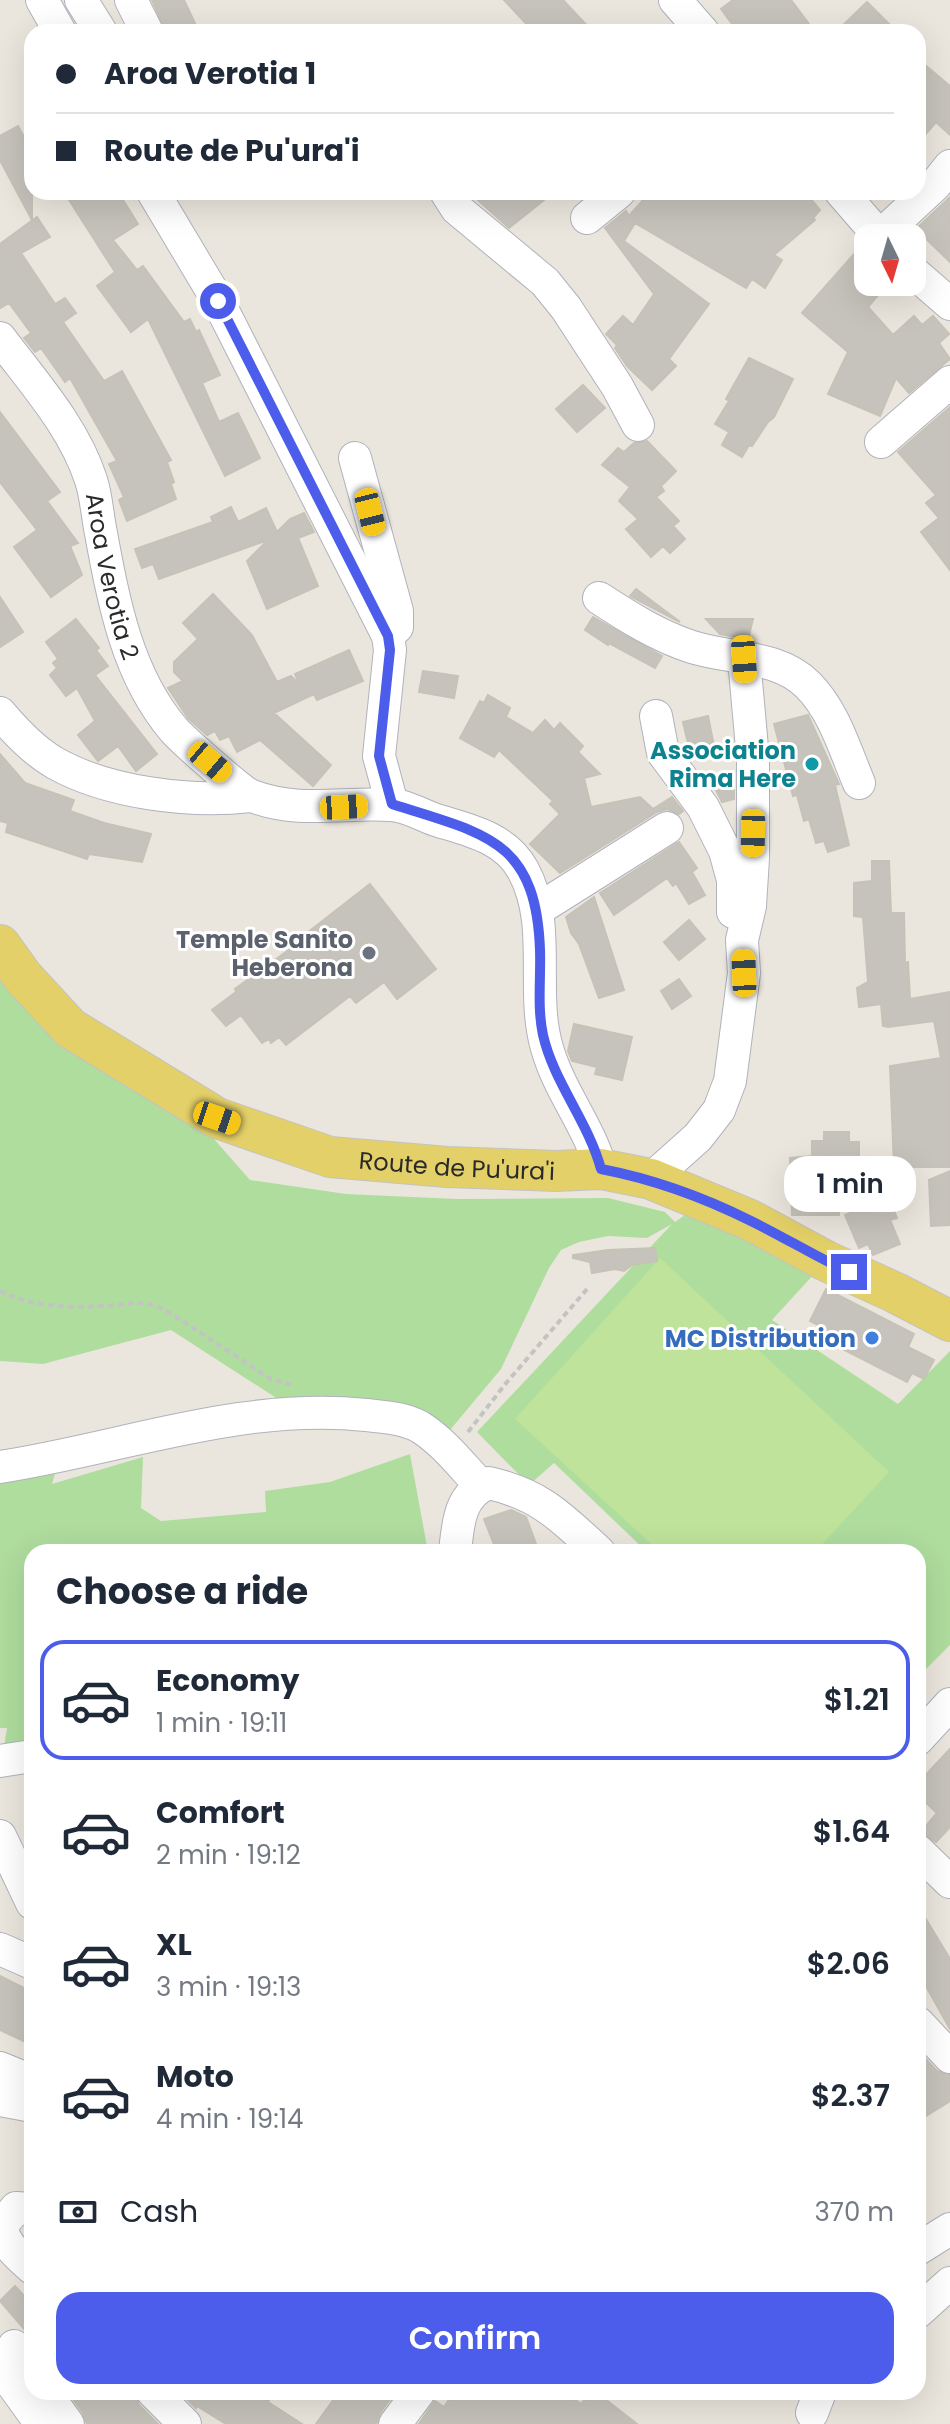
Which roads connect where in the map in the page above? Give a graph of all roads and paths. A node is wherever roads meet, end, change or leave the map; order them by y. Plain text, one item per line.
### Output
1 (42, 0) edge
2 (81, 0) edge
3 (131, 0) edge
4 (675, 0) edge
5 (701, 0) edge
6 (56, 24) edge
7 (96, 24) edge
8 (143, 24) edge
9 (696, 24) edge
10 (715, 24) edge
11 (950, 166) edge
12 (926, 194) edge
13 (158, 200) edge
14 (451, 200) edge
15 (609, 200) edge
16 (848, 200) edge
17 (919, 200) edge
18 (587, 218) dead end
19 (869, 224) edge
20 (894, 224) edge
21 (926, 283) edge
22 (950, 304) edge
23 (0, 338) edge
24 (950, 382) edge
25 (638, 425) dead end
26 (881, 442) dead end
27 (355, 458) dead end
28 (599, 598) dead end
29 (388, 636) junction
30 (744, 659) junction
31 (0, 713) edge
32 (656, 716) dead end
33 (859, 783) dead end
34 (250, 796) junction
35 (392, 804) junction
36 (667, 828) dead end
37 (537, 910) junction
38 (0, 945) edge
39 (744, 973) junction
40 (601, 1169) junction
41 (651, 1179) junction
42 (588, 1288) dead end
43 (0, 1291) edge
44 (950, 1321) edge
45 (304, 1388) dead end
46 (457, 1460) junction
47 (0, 1467) edge
48 (481, 1486) junction
49 (456, 1544) edge
50 (590, 1544) edge
51 (950, 1704) edge
52 (926, 1730) edge
53 (24, 1757) edge
54 (0, 1761) edge
55 (0, 1836) edge
56 (926, 1859) edge
57 (24, 1872) edge
58 (950, 1882) edge
59 (0, 1949) edge
60 (24, 1960) edge
61 (926, 2032) edge
62 (950, 2057) edge
63 (0, 2068) edge
64 (24, 2078) edge
65 (0, 2100) edge
66 (24, 2104) edge
67 (24, 2208) edge
68 (950, 2229) edge
69 (926, 2244) edge
70 (24, 2260) edge
71 (950, 2283) edge
72 (926, 2305) edge
73 (7, 2356) edge
74 (24, 2368) edge
75 (24, 2390) edge
76 (29, 2400) edge
77 (51, 2400) edge
78 (161, 2400) edge
79 (413, 2400) edge
80 (41, 2424) edge
81 (68, 2424) edge
82 (185, 2424) edge
83 (395, 2424) edge

1 - 6 street
2 - 7 street
3 - 8 street
4 - 9 street
5 - 10 street
11 - 12 street
13 - 29 street
14 - 25 street
15 - 18 street
16 - 19 street
17 - 20 street
21 - 22 street
23 - 34 street, Aroa Verotia 2
24 - 26 street
27 - 29 street
28 - 30 street
29 - 35 street
30 - 33 street
30 - 39 street
31 - 34 street
32 - 39 street
34 - 35 street
35 - 37 street
36 - 37 street
37 - 40 street
38 - 40 main road, Route de Pu'ura'i
39 - 41 street
40 - 41 main road, Route de Pu'ura'i
41 - 44 main road, Route de Pu'ura'i
42 - 46 path
43 - 45 path
46 - 47 street
46 - 48 street
48 - 49 street
48 - 50 street
51 - 52 street
53 - 54 street
55 - 57 street
56 - 58 street
59 - 60 street
61 - 62 street
63 - 64 street
65 - 66 street
67 - 70 street
68 - 69 street
71 - 72 street
73 - 74 street
73 - 75 street
76 - 80 street
77 - 81 street
78 - 82 street
79 - 83 street

